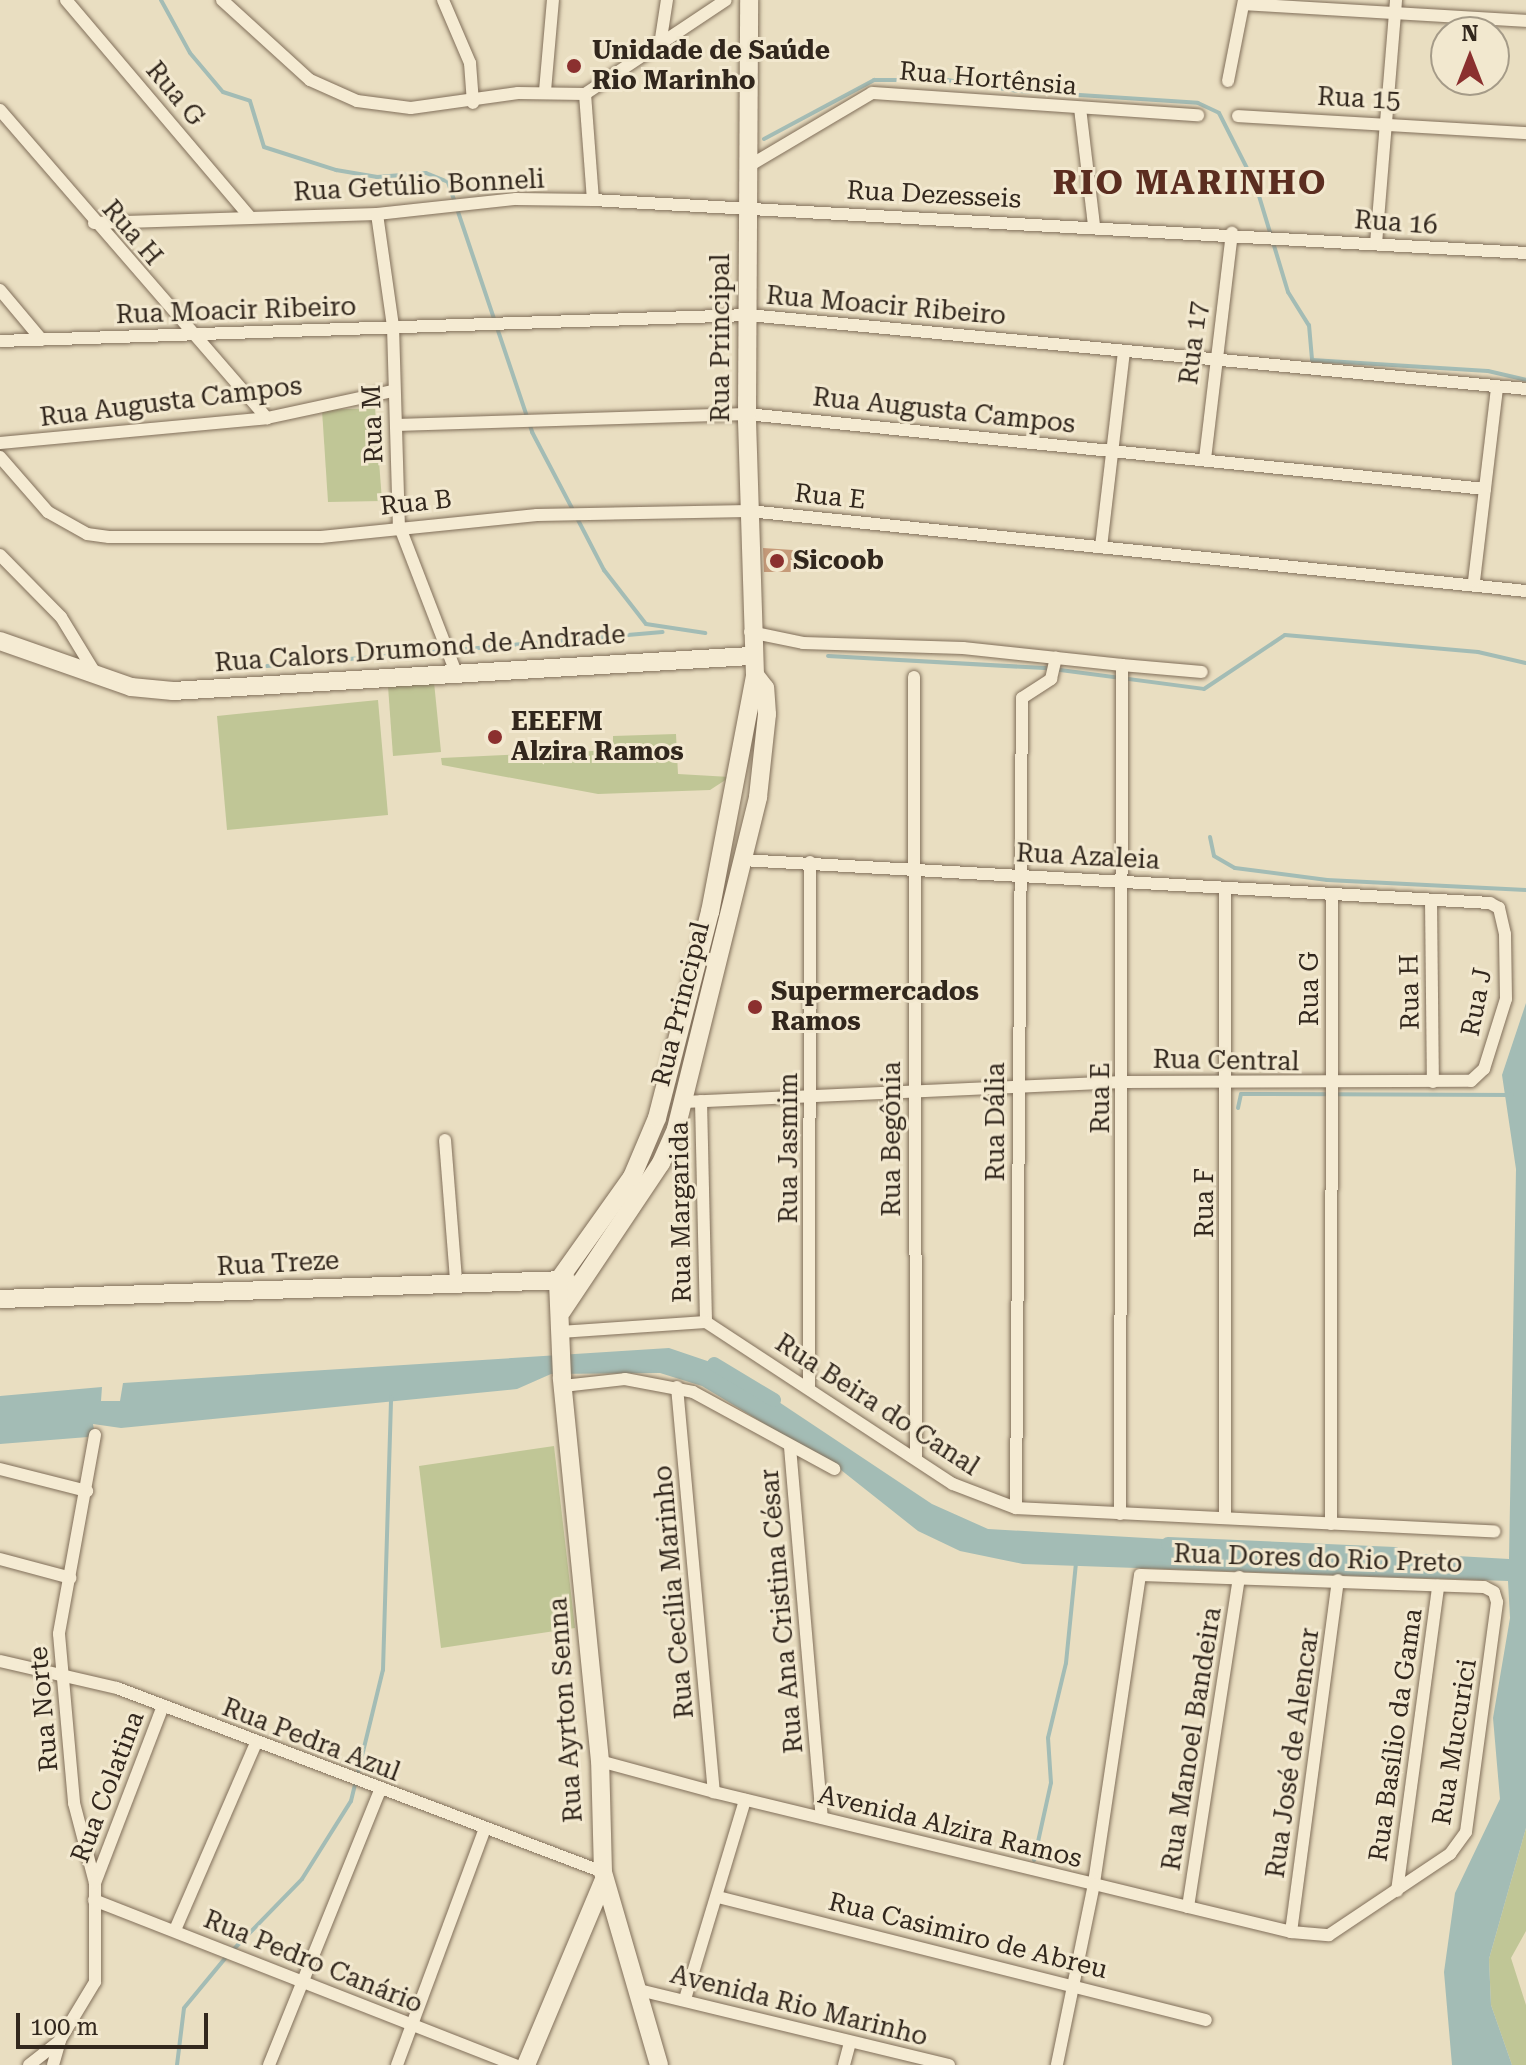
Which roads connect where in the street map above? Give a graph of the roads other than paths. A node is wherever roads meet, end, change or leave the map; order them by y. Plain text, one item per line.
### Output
1 (66, 0) edge
2 (222, 0) edge
3 (443, 0) edge
4 (553, 0) edge
5 (667, 0) edge
6 (726, 0) edge
7 (749, 0) edge
8 (1244, 2) edge
9 (1395, 5) edge
10 (1526, 21) edge
11 (660, 45) junction
12 (1228, 81) dead end
13 (545, 91) junction
14 (585, 94) junction
15 (473, 103) junction
16 (1080, 108) junction
17 (0, 110) edge
18 (1198, 115) dead end
19 (1238, 116) dead end
20 (1386, 122) junction
21 (1526, 133) edge
22 (747, 167) junction
23 (593, 200) junction
24 (746, 208) junction
25 (377, 214) junction
26 (249, 216) junction
27 (94, 223) junction
28 (1094, 225) junction
29 (1232, 233) junction
30 (1264, 235) joint
31 (1376, 244) junction
32 (1526, 253) edge
33 (0, 290) edge
34 (748, 315) junction
35 (393, 327) junction
36 (194, 336) junction
37 (42, 340) junction
38 (0, 341) edge
39 (1124, 351) junction
40 (1213, 361) junction
41 (1497, 389) junction
42 (1526, 389) edge
43 (393, 391) junction
44 (747, 414) junction
45 (267, 418) junction
46 (396, 425) junction
47 (0, 443) edge
48 (1111, 450) junction
49 (0, 457) edge
50 (1205, 459) junction
51 (1485, 489) junction
52 (749, 511) junction
53 (399, 525) junction
54 (1101, 547) junction
55 (0, 555) edge
56 (1474, 581) junction
57 (1526, 591) edge
58 (0, 641) edge
59 (751, 645) junction
60 (1055, 665) junction
61 (455, 670) junction
62 (1202, 672) dead end
63 (95, 673) junction
64 (1122, 673) junction
65 (755, 675) junction
66 (914, 677) dead end
67 (743, 860) junction
68 (810, 862) junction
69 (916, 869) junction
70 (1021, 875) junction
71 (1123, 882) junction
72 (1225, 888) junction
73 (1332, 894) junction
74 (1431, 900) junction
75 (1123, 1082) junction
76 (1433, 1082) junction
77 (1227, 1083) junction
78 (1331, 1084) junction
79 (1018, 1087) junction
80 (913, 1091) junction
81 (811, 1098) junction
82 (692, 1102) junction
83 (445, 1140) dead end
84 (559, 1276) junction
85 (456, 1281) junction
86 (577, 1282) junction
87 (0, 1299) edge
88 (706, 1322) junction
89 (560, 1331) junction
90 (562, 1382) junction
91 (677, 1387) junction
92 (809, 1387) junction
93 (95, 1435) dead end
94 (790, 1447) junction
95 (916, 1458) junction
96 (0, 1469) edge
97 (834, 1469) dead end
98 (87, 1491) junction
99 (1016, 1508) junction
100 (1120, 1514) junction
101 (1225, 1518) junction
102 (1331, 1524) junction
103 (1494, 1531) dead end
104 (0, 1559) edge
105 (1239, 1577) junction
106 (71, 1578) junction
107 (1338, 1580) junction
108 (1438, 1586) junction
109 (1494, 1592) joint
110 (0, 1661) edge
111 (59, 1677) junction
112 (163, 1706) junction
113 (256, 1743) junction
114 (600, 1761) junction
115 (380, 1790) junction
116 (714, 1792) junction
117 (745, 1800) junction
118 (822, 1818) junction
119 (484, 1831) junction
120 (604, 1876) junction
121 (95, 1883) junction
122 (1094, 1884) junction
123 (1397, 1891) junction
124 (718, 1897) junction
125 (94, 1900) junction
126 (1188, 1907) junction
127 (175, 1930) junction
128 (1291, 1932) junction
129 (302, 1984) junction
130 (1075, 1984) junction
131 (639, 1990) junction
132 (685, 1999) junction
133 (1206, 2020) dead end
134 (413, 2026) junction
135 (60, 2040) junction
136 (850, 2042) junction
137 (29, 2065) edge
138 (53, 2065) edge
139 (269, 2065) edge
140 (397, 2065) edge
141 (516, 2065) edge
142 (526, 2065) edge
143 (659, 2065) edge
144 (844, 2065) edge
145 (949, 2065) edge
146 (1057, 2065) edge

1 - 26 street, Rua G
2 - 15 street
3 - 15 street
4 - 13 street
5 - 11 street
6 - 11 street
7 - 22 main road, Rua Principal
8 - 9 street
8 - 12 street
9 - 10 street
9 - 20 street
11 - 14 street
13 - 14 street
13 - 15 street
14 - 23 street
16 - 18 street, Rua Hortênsia
16 - 22 street, Rua Hortênsia
16 - 28 street
17 - 27 street, Rua H
19 - 20 street, Rua 15
20 - 21 street, Rua 15
20 - 31 street
22 - 24 main road, Rua Principal
23 - 24 street, Rua Getúlio Bonneli
23 - 25 street, Rua Getúlio Bonneli
24 - 28 street, Rua Dezesseis
24 - 34 main road, Rua Principal
25 - 26 street, Rua Getúlio Bonneli
25 - 35 street, Rua M
26 - 27 street, Rua Getúlio Bonneli
27 - 36 street, Rua H
28 - 29 street, Rua Dezesseis
29 - 30 street, Rua Dezesseis
29 - 40 street, Rua 17
30 - 31 street, Rua 16
31 - 32 street, Rua 16
33 - 37 street
34 - 35 street, Rua Moacir Ribeiro
34 - 39 street, Rua Moacir Ribeiro
34 - 44 main road, Rua Principal
35 - 36 street, Rua Moacir Ribeiro
35 - 43 street, Rua M
36 - 37 street, Rua Moacir Ribeiro
36 - 45 street, Rua H
37 - 38 street, Rua Moacir Ribeiro
39 - 40 street, Rua Moacir Ribeiro
39 - 48 street
40 - 41 street, Rua Moacir Ribeiro
40 - 50 street, Rua 17
41 - 42 street, Rua Moacir Ribeiro
41 - 51 street
43 - 45 street, Rua Augusta Campos
43 - 46 street, Rua M
44 - 46 street, Rua Augusta Campos
44 - 48 street, Rua Augusta Campos
44 - 52 main road, Rua Principal
45 - 47 street, Rua Augusta Campos
46 - 53 street, Rua M
48 - 50 street, Rua Augusta Campos
48 - 54 street
49 - 53 street, Rua B
50 - 51 street, Rua Augusta Campos
51 - 56 street
52 - 53 street, Rua B
52 - 54 street, Rua E
52 - 59 main road, Rua Principal
53 - 61 street, Rua M
54 - 56 street, Rua E
55 - 63 street
56 - 57 street, Rua E
58 - 63 main road, Rua Calors Drumond de Andrade
59 - 60 street
59 - 61 main road, Rua Calors Drumond de Andrade
59 - 65 main road, Rua Principal
60 - 64 street
60 - 70 street, Rua Dália
61 - 63 main road, Rua Calors Drumond de Andrade
62 - 64 street
64 - 71 street, Rua E
65 - 67 main road, Rua Principal
65 - 84 main road, Rua Principal
66 - 69 street, Rua Begônia
67 - 68 street, Rua Azaleia
67 - 82 main road, Rua Principal
68 - 69 street, Rua Azaleia
68 - 81 street, Rua Jasmim
69 - 70 street, Rua Azaleia
69 - 80 street, Rua Begônia
70 - 71 street, Rua Azaleia
70 - 79 street, Rua Dália
71 - 72 street, Rua Azaleia
71 - 75 street, Rua E
72 - 73 street, Rua Azaleia
72 - 77 street, Rua F
73 - 74 street, Rua Azaleia
73 - 78 street, Rua G
74 - 76 street, Rua H
74 - 76 street, Rua J
75 - 77 street, Rua Central
75 - 79 street, Rua Central
75 - 100 street, Rua E
76 - 78 street, Rua Central
77 - 78 street, Rua Central
77 - 101 street, Rua F
78 - 102 street, Rua G
79 - 80 street, Rua Central
79 - 99 street, Rua Dália
80 - 81 street, Rua Central
80 - 95 street, Rua Begônia
81 - 82 street, Rua Central
81 - 92 street, Rua Jasmim
82 - 86 main road, Rua Principal
82 - 88 street, Rua Margarida
83 - 85 street
84 - 85 main road, Rua Treze
84 - 86 main road
84 - 89 main road
85 - 87 main road, Rua Treze
86 - 89 main road, Rua Principal
88 - 89 street
88 - 92 street, Rua Beira do Canal
89 - 90 main road, Rua Ayrton Senna
90 - 91 street
90 - 114 main road, Rua Ayrton Senna
91 - 94 street
91 - 116 street, Rua Cecília Marinho
92 - 95 street, Rua Beira do Canal
93 - 98 street, Rua Norte
94 - 97 street
94 - 118 street, Rua Ana Cristina César
95 - 99 street, Rua Beira do Canal
96 - 98 street
98 - 106 street, Rua Norte
99 - 100 street, Rua Beira do Canal
100 - 101 street, Rua Beira do Canal
101 - 102 street, Rua Beira do Canal
102 - 103 street, Rua Beira do Canal
104 - 106 street
105 - 107 street, Rua Dores do Rio Preto
105 - 122 street, Rua Dores do Rio Preto
105 - 126 street, Rua Manoel Bandeira
106 - 111 street, Rua Norte
107 - 108 street, Rua Dores do Rio Preto
107 - 128 street, Rua José de Alencar
108 - 109 street, Rua Dores do Rio Preto
108 - 123 street, Rua Basílio da Gama
109 - 123 street, Rua Mucurici
110 - 111 street, Rua Pedra Azul
111 - 112 street, Rua Pedra Azul
111 - 121 street, Rua Norte
112 - 113 street, Rua Pedra Azul
112 - 121 street, Rua Colatina
113 - 115 street, Rua Pedra Azul
113 - 127 street
114 - 116 street, Avenida Alzira Ramos
114 - 120 main road, Rua Ayrton Senna
115 - 119 street, Rua Pedra Azul
115 - 129 street
116 - 117 street, Avenida Alzira Ramos
117 - 118 street, Avenida Alzira Ramos
117 - 124 street
118 - 122 street, Avenida Alzira Ramos
119 - 120 street, Rua Pedra Azul
119 - 134 street
120 - 131 main road, Rua Ayrton Senna
120 - 142 main road
121 - 125 street, Rua Colatina
122 - 126 street, Avenida Alzira Ramos
122 - 130 street
123 - 128 street, Rua Mucurici
124 - 130 street, Rua Casimiro de Abreu
124 - 132 street
125 - 127 street, Rua Pedro Canário
125 - 135 street, Rua Colatina
126 - 128 street, Avenida Alzira Ramos
127 - 129 street, Rua Pedro Canário
129 - 134 street, Rua Pedro Canário
129 - 139 street
130 - 133 street, Rua Casimiro de Abreu
130 - 146 street
131 - 132 street, Avenida Rio Marinho
131 - 143 main road, Rua Ayrton Senna
132 - 136 street, Avenida Rio Marinho
134 - 140 street
134 - 141 street, Rua Pedro Canário
135 - 137 street
135 - 138 street, Rua Colatina
136 - 144 street
136 - 145 street, Avenida Rio Marinho

